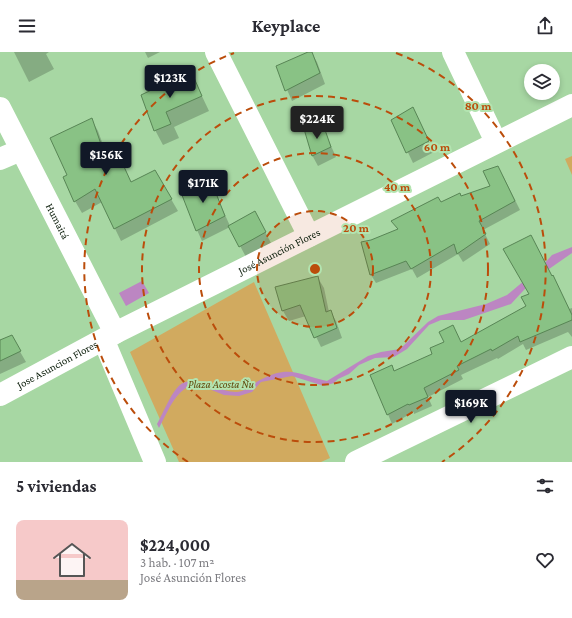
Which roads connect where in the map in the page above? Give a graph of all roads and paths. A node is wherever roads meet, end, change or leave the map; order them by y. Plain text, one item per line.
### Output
1 (216, 52) edge
2 (453, 52) edge
3 (572, 105) edge
4 (0, 108) edge
5 (496, 142) junction
6 (20, 150) junction
7 (0, 159) edge
8 (309, 236) junction
9 (110, 337) junction
10 (572, 357) edge
11 (0, 395) edge
12 (368, 459) edge
13 (154, 462) edge

1 - 8 street
2 - 5 street
3 - 5 street, José Asunción Flores
4 - 6 street, Humaitá
5 - 8 street, José Asunción Flores
6 - 7 street
6 - 9 street, Humaitá
8 - 9 street, José Asunción Flores
9 - 11 street, Jose Asuncion Flores
9 - 13 street, Humaitá
10 - 12 street

